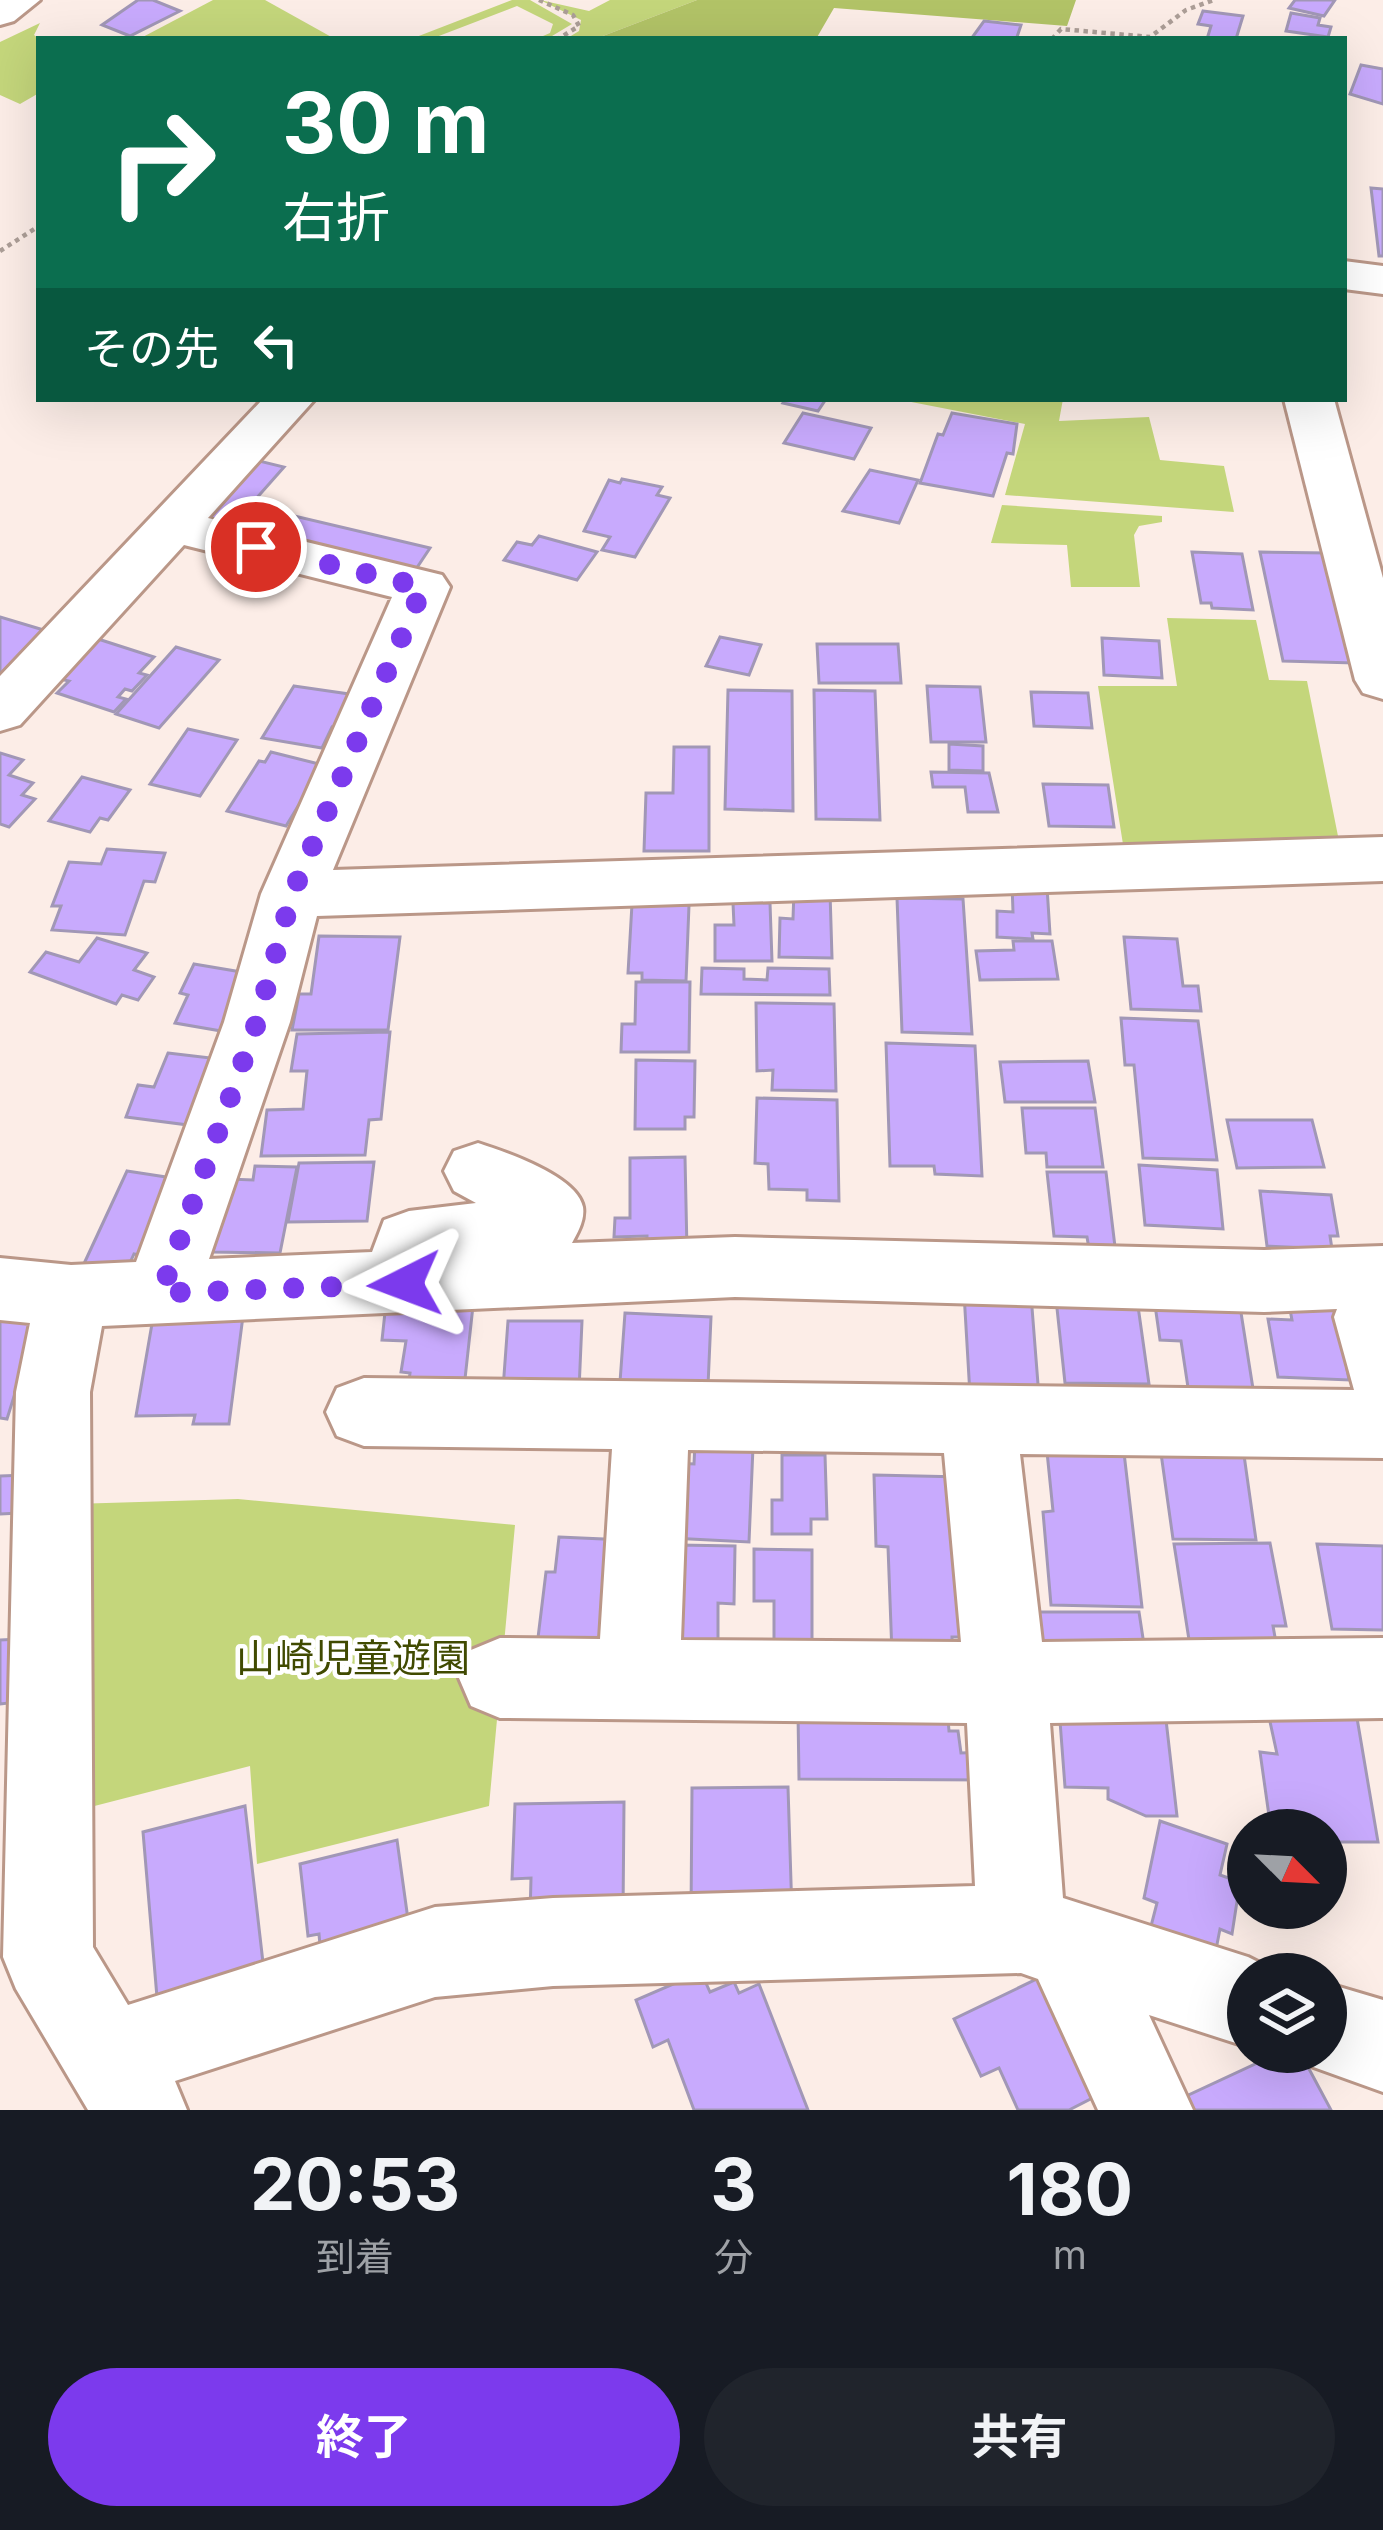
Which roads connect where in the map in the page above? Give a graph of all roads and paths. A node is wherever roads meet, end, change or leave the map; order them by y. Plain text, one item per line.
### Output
1 (21, 0) edge
2 (539, 0) edge
3 (1214, 0) edge
4 (0, 13) edge
5 (562, 36) edge
6 (1055, 36) edge
7 (1139, 36) edge
8 (1151, 36) edge
9 (36, 228) edge
10 (0, 250) edge
11 (1347, 275) edge
12 (1383, 280) edge
13 (287, 402) edge
14 (1310, 402) edge
15 (172, 526) junction
16 (1383, 680) edge
17 (0, 711) edge
18 (1383, 859) edge
19 (292, 894) junction
20 (478, 1171) dead end
21 (405, 1284) junction
22 (35, 1293) edge
23 (161, 1293) junction
24 (1378, 1322) edge
25 (364, 1412) dead end
26 (652, 1417) junction
27 (979, 1421) junction
28 (1383, 1424) edge
29 (24, 1607) edge
30 (500, 1678) dead end
31 (1383, 1678) edge
32 (639, 1679) junction
33 (1006, 1682) junction
34 (24, 1832) edge
35 (1044, 1936) junction
36 (1227, 1995) edge
37 (1347, 2035) edge
38 (1383, 2046) edge
39 (124, 2084) edge
40 (1146, 2110) edge

1 - 4 street
2 - 5 path
3 - 8 path
6 - 7 path
9 - 10 path
11 - 12 street
13 - 15 street
14 - 16 street
15 - 17 street
15 - 19 street
18 - 19 street
19 - 23 street
20 - 21 street
21 - 23 street
21 - 24 street
22 - 23 street
22 - 29 street
25 - 26 street
26 - 27 street
26 - 32 street
27 - 28 street
27 - 33 street
29 - 34 street
30 - 32 street
31 - 33 street
32 - 33 street
33 - 35 street
34 - 39 street
35 - 36 street
35 - 39 street
35 - 40 street
37 - 38 street

